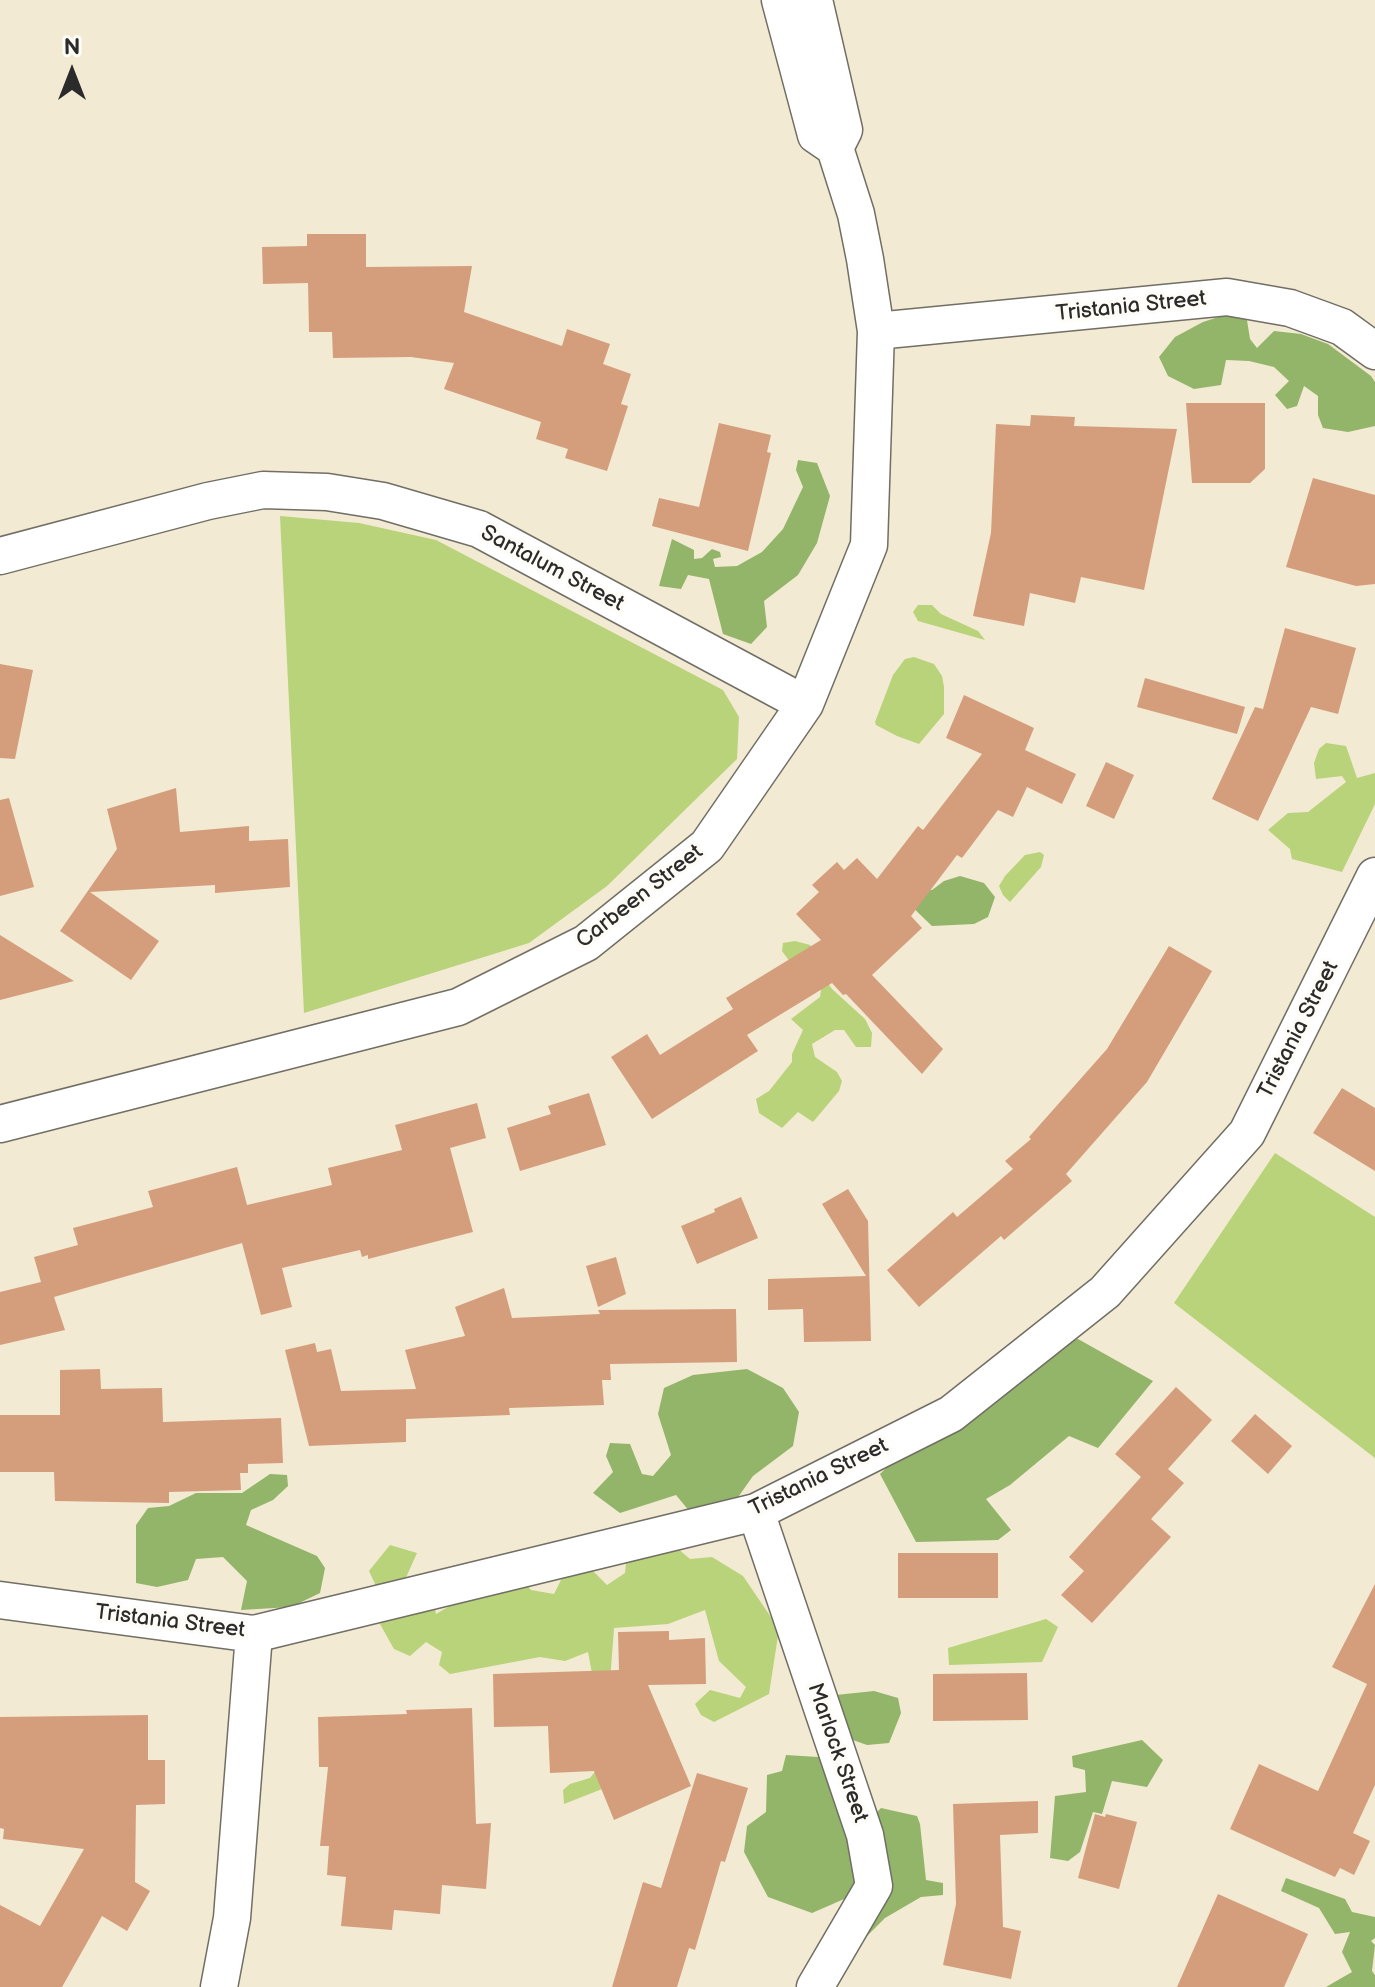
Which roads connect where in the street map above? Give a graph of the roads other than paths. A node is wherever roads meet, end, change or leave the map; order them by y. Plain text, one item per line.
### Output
1 (780, 0) edge
2 (814, 0) edge
3 (835, 148) junction
4 (876, 331) junction
5 (1375, 351) edge
6 (0, 556) edge
7 (805, 704) junction
8 (1375, 876) edge
9 (0, 1124) edge
10 (756, 1512) junction
11 (0, 1600) edge
12 (254, 1634) junction
13 (219, 1987) edge
14 (815, 1987) edge

1 - 3 street, Carbeen Street
2 - 3 street, Carbeen Street
3 - 4 street, Carbeen Street
4 - 5 street, Tristania Street
4 - 7 street, Carbeen Street
6 - 7 street, Santalum Street
7 - 9 street, Carbeen Street
8 - 10 street, Tristania Street
10 - 12 street, Tristania Street
10 - 14 street, Marlock Street
11 - 12 street, Tristania Street
12 - 13 street

